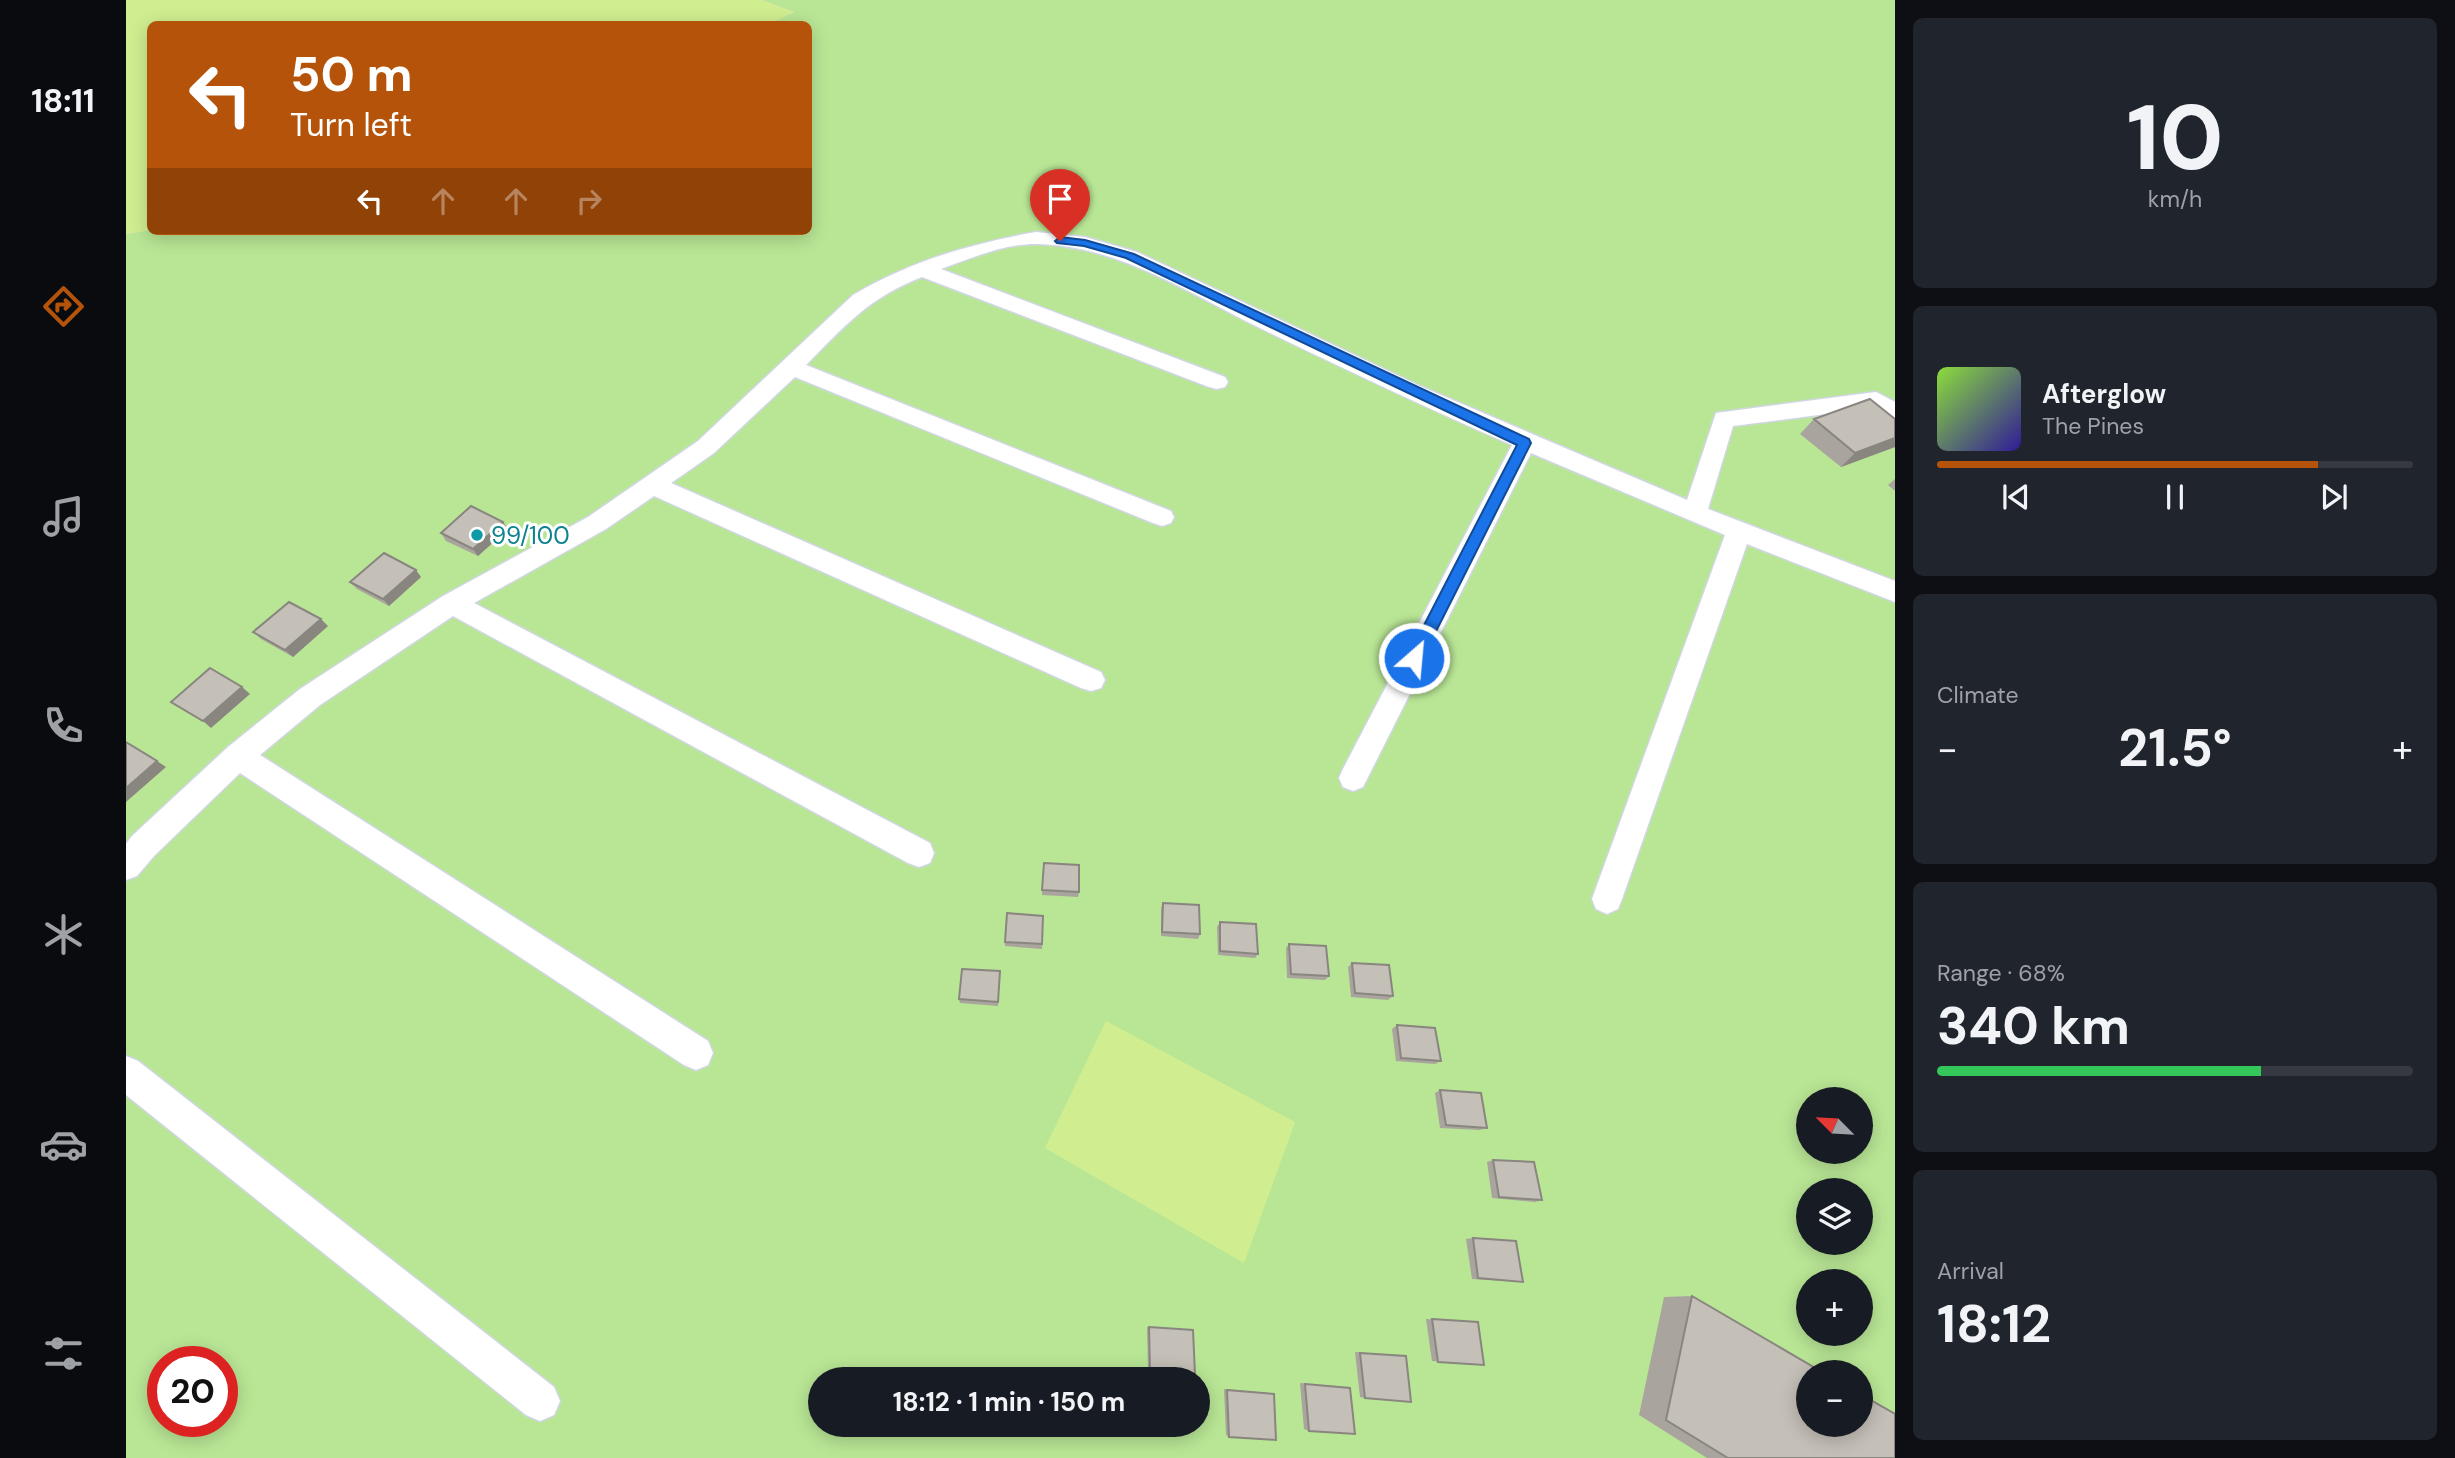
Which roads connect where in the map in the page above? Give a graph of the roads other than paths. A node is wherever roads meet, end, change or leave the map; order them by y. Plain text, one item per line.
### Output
1 (921, 269) junction
2 (792, 367) junction
3 (1217, 382) dead end
4 (1895, 412) edge
5 (1525, 443) junction
6 (652, 485) junction
7 (1695, 513) junction
8 (1163, 517) dead end
9 (1739, 533) junction
10 (1895, 592) edge
11 (452, 603) junction
12 (1091, 680) dead end
13 (238, 756) junction
14 (1353, 778) dead end
15 (919, 853) dead end
16 (126, 866) edge
17 (1607, 900) dead end
18 (696, 1053) dead end
19 (126, 1073) edge
20 (540, 1401) dead end

1 - 2 lane
1 - 3 lane
1 - 5 lane
2 - 6 lane
2 - 8 lane
4 - 7 lane
5 - 7 lane
5 - 14 lane
6 - 11 lane
6 - 12 lane
7 - 9 lane
9 - 10 lane
9 - 17 lane
11 - 13 lane
11 - 15 lane
13 - 16 lane
13 - 18 lane
19 - 20 lane

